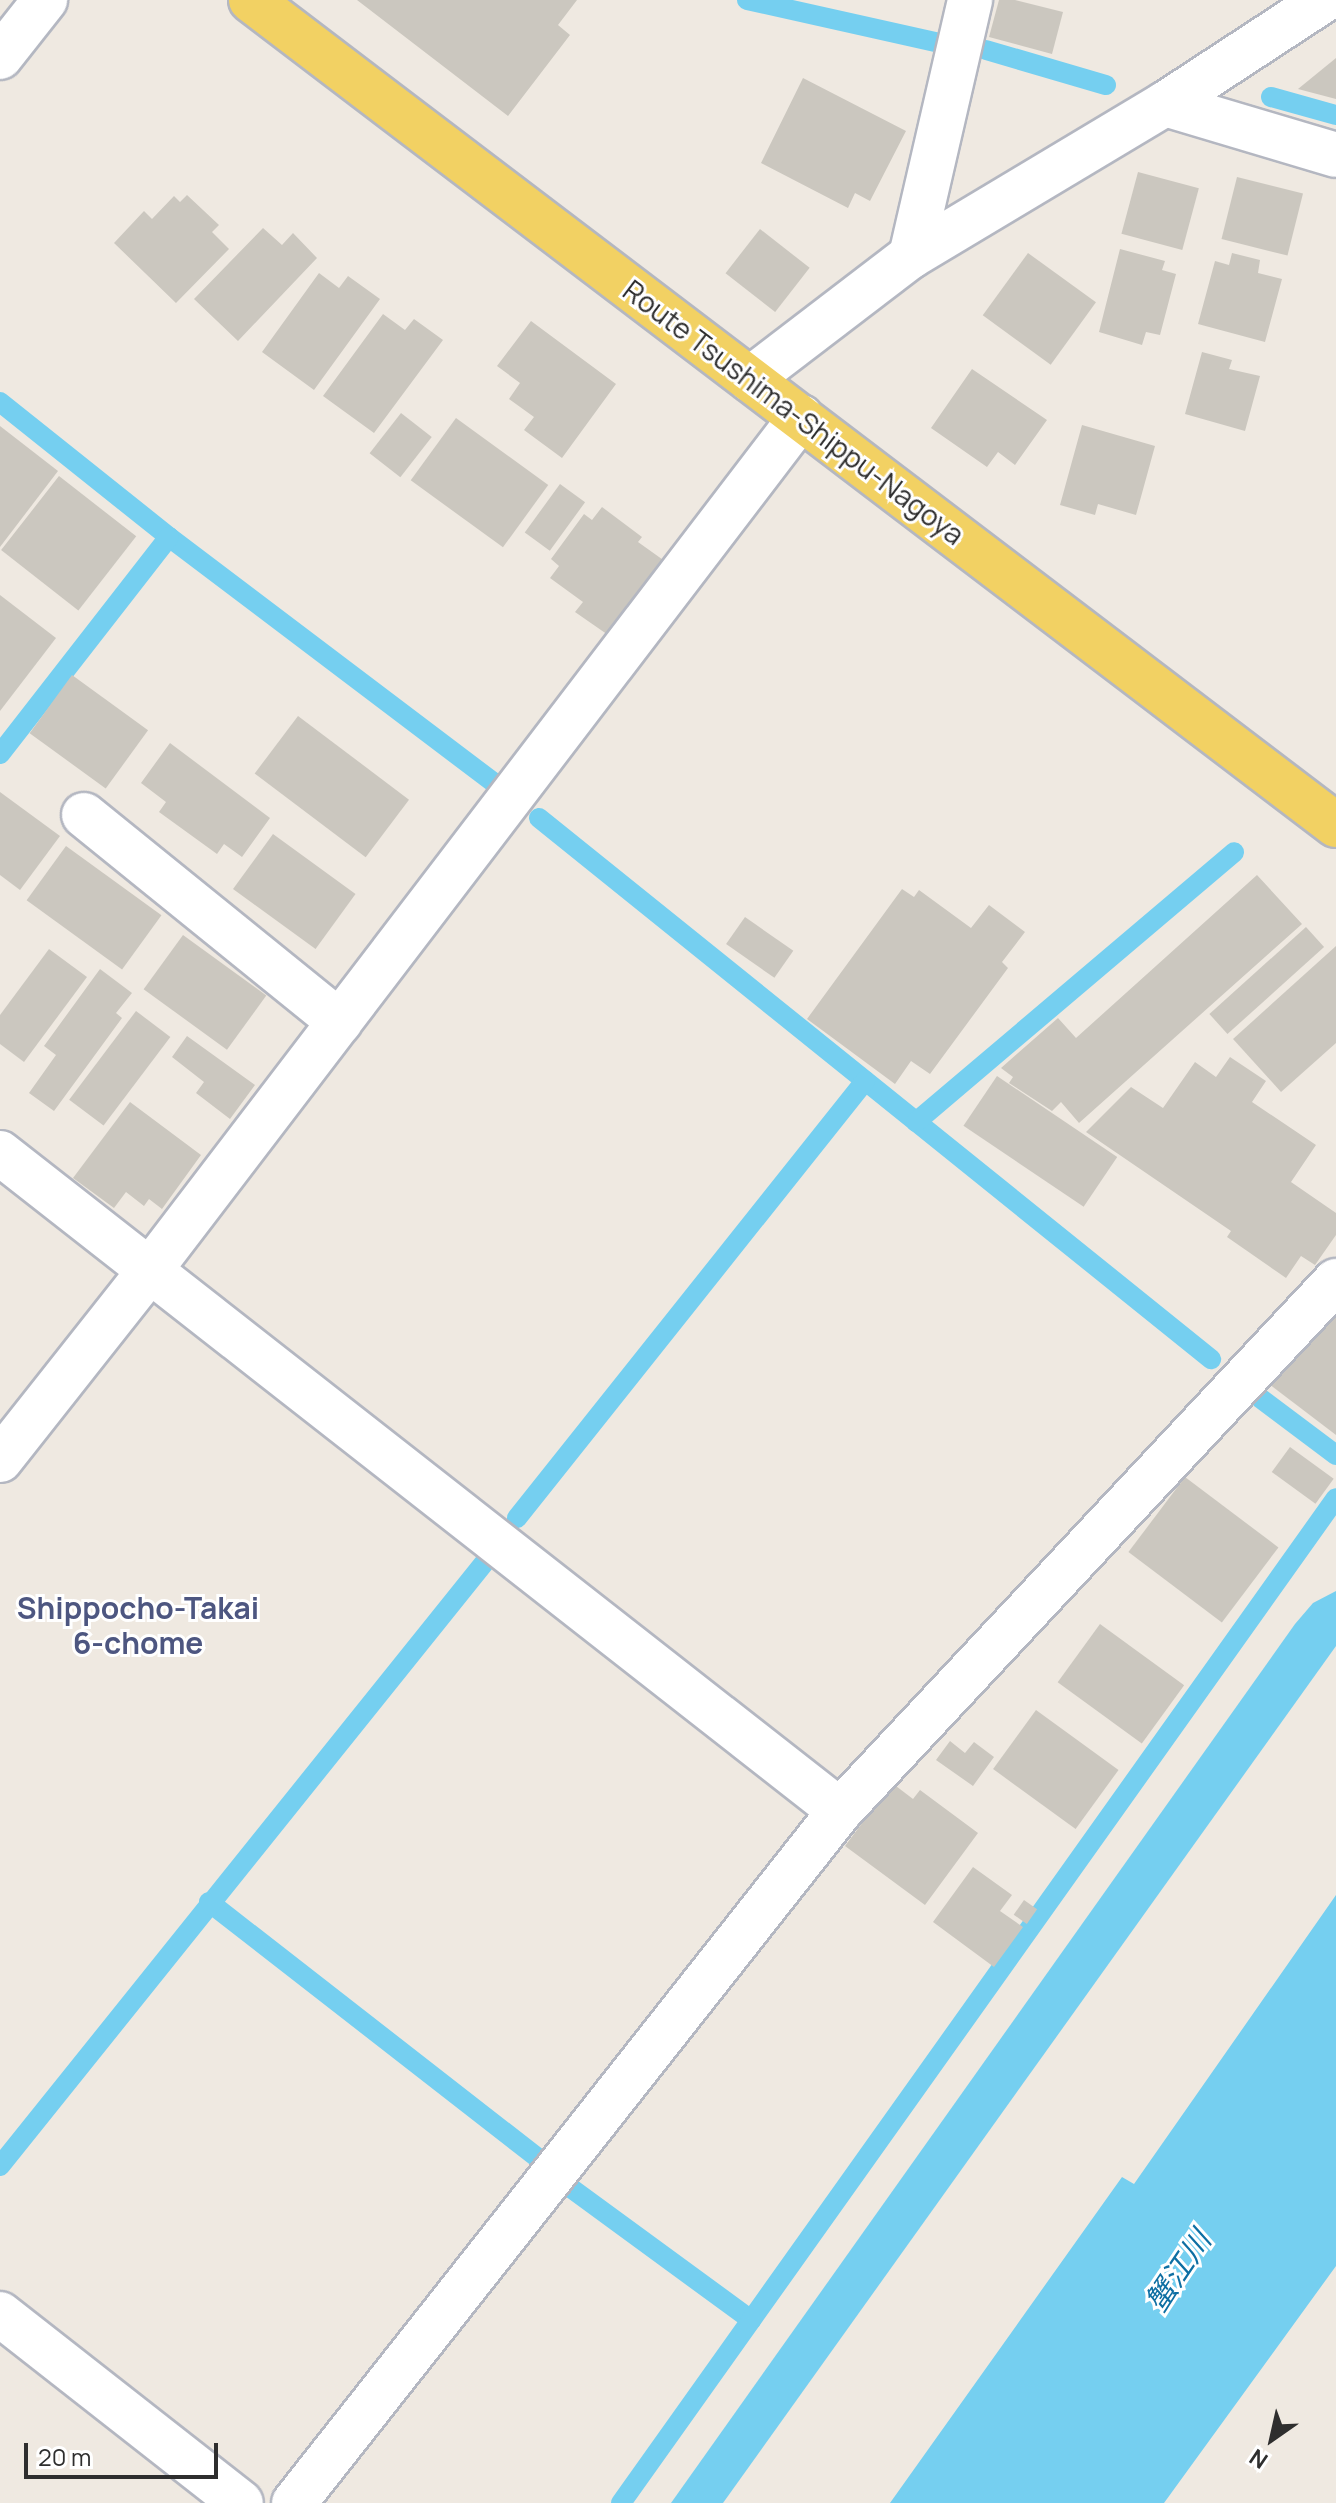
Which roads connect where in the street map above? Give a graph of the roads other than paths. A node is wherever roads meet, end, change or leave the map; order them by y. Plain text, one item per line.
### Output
1 (45, 0) edge
2 (251, 0) edge
3 (970, 0) edge
4 (1324, 0) edge
5 (0, 57) edge
6 (1165, 104) junction
7 (1336, 155) edge
8 (911, 256) junction
9 (750, 379) junction
10 (801, 417) junction
11 (84, 815) dead end
12 (1336, 825) edge
13 (340, 1022) junction
14 (0, 1153) edge
15 (150, 1270) junction
16 (1336, 1281) edge
17 (0, 1460) edge
18 (840, 1811) junction
19 (0, 2314) edge
20 (241, 2503) edge
21 (294, 2503) edge

1 - 5 street
2 - 9 main road, Route Tsushima-Shippu-Nagoya
3 - 8 street
4 - 6 street
6 - 7 street
6 - 8 street
8 - 9 street
9 - 10 main road, Route Tsushima-Shippu-Nagoya
10 - 12 main road, Route Tsushima-Shippu-Nagoya
10 - 13 street
11 - 13 street
13 - 15 street
14 - 15 street
15 - 17 street
15 - 18 street
16 - 18 street
18 - 21 street
19 - 20 street

